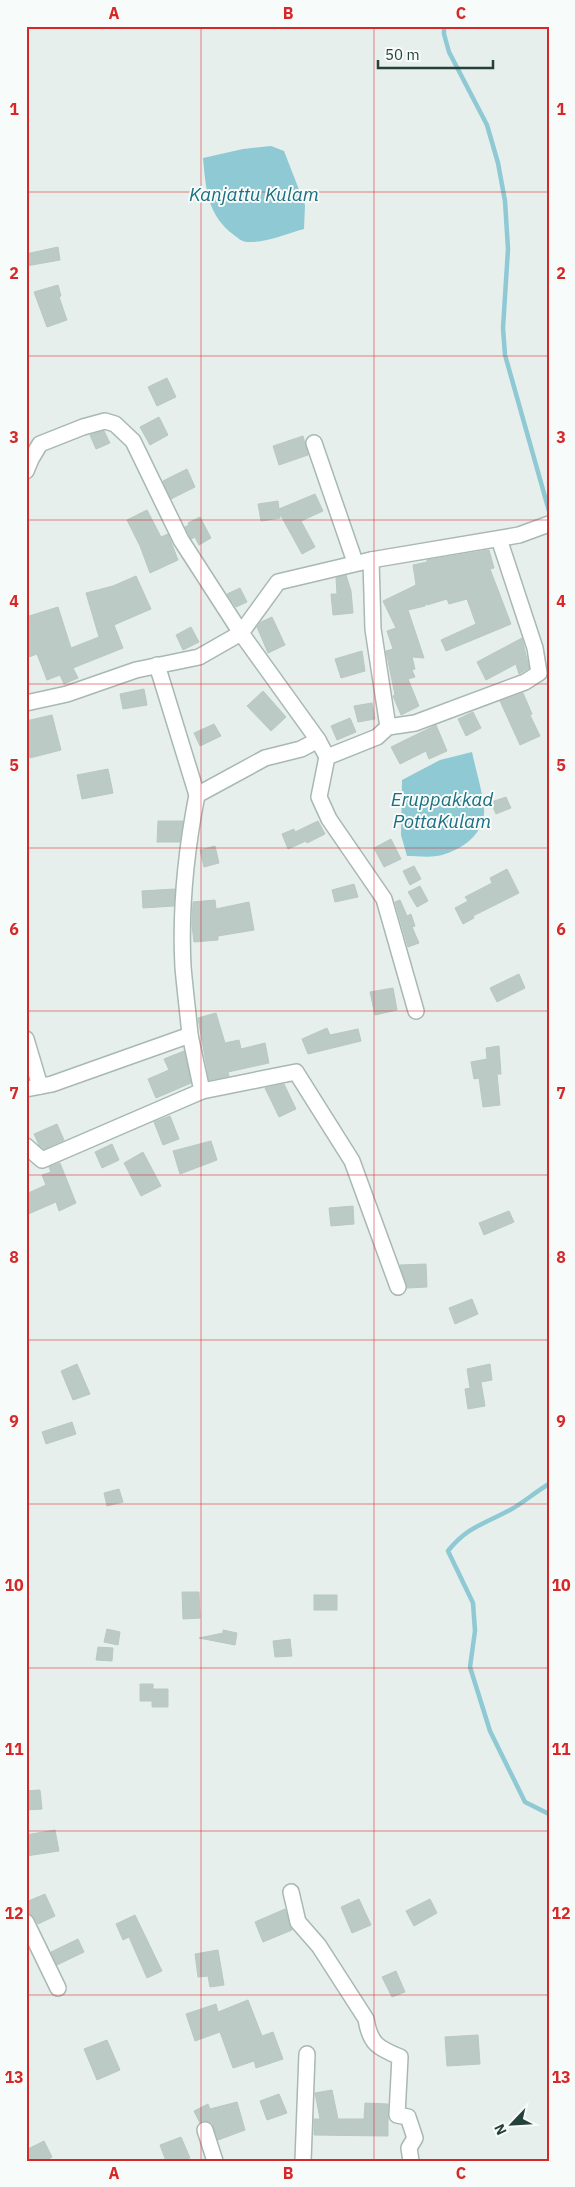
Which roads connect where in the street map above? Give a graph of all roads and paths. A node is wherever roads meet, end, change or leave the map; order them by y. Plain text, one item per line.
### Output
1 (314, 443) dead end
2 (26, 471) edge
3 (547, 524) edge
4 (499, 539) junction
5 (371, 560) junction
6 (355, 562) junction
7 (241, 633) junction
8 (157, 665) junction
9 (26, 702) edge
10 (388, 727) junction
11 (318, 740) junction
12 (326, 757) junction
13 (197, 795) junction
14 (416, 1011) dead end
15 (190, 1035) junction
16 (26, 1039) edge
17 (33, 1088) edge
18 (202, 1091) junction
19 (26, 1146) edge
20 (398, 1287) dead end
21 (291, 1892) dead end
22 (26, 1922) edge
23 (58, 1988) dead end
24 (307, 2054) dead end
25 (205, 2130) dead end
26 (215, 2161) edge
27 (303, 2161) edge
28 (411, 2161) edge

1 - 6 street
2 - 7 street
3 - 4 street
4 - 5 street
4 - 10 street
5 - 6 street
5 - 10 street
6 - 7 street
7 - 8 street
7 - 11 street
8 - 9 street
8 - 13 street
10 - 12 street
11 - 12 street
11 - 13 street
12 - 14 street
13 - 15 street
15 - 17 street
15 - 18 street
16 - 17 street
18 - 19 street
18 - 20 street
21 - 28 street
22 - 23 street
24 - 27 street
25 - 26 street

